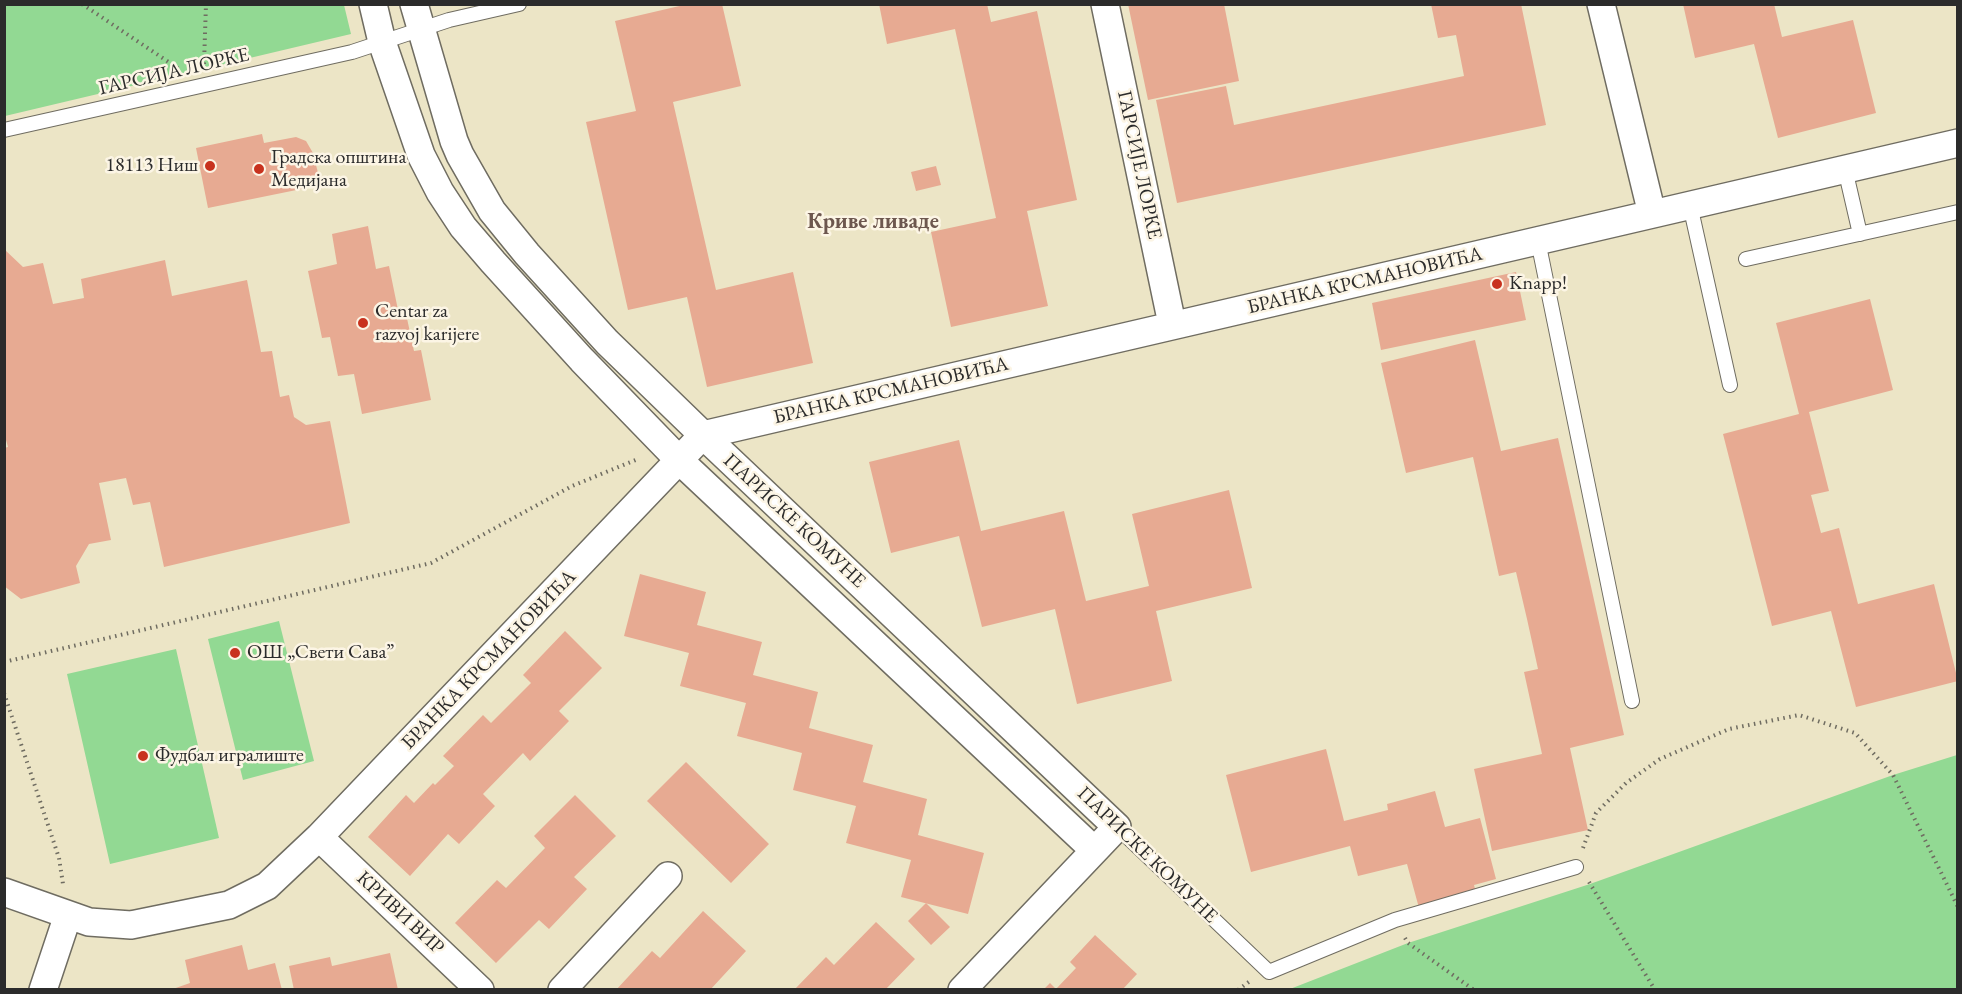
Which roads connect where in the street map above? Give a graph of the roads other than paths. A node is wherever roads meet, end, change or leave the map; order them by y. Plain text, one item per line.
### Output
1 (373, 4) edge
2 (519, 4) edge
3 (1105, 4) edge
4 (1601, 4) edge
5 (418, 17) edge
6 (382, 42) junction
7 (4, 130) edge
8 (1958, 143) edge
9 (1845, 169) junction
10 (1690, 205) junction
11 (1958, 212) edge
12 (1652, 214) junction
13 (1860, 234) junction
14 (1539, 241) junction
15 (1746, 259) dead end
16 (1172, 324) junction
17 (1730, 385) dead end
18 (703, 435) junction
19 (680, 461) junction
20 (1632, 701) dead end
21 (1117, 826) junction
22 (319, 837) junction
23 (1094, 850) junction
24 (1576, 867) road end
25 (668, 876) dead end
26 (4, 892) edge
27 (68, 915) junction
28 (478, 989) edge
29 (43, 990) edge
30 (562, 990) edge
31 (963, 990) edge

1 - 6 street, ПАРИСКЕ КОМУНЕ
2 - 5 lane, ГАРСИЈА ЛОРКЕ
3 - 16 street, ГАРСИЈЕ ЛОРКЕ
4 - 12 street
5 - 6 lane, ГАРСИЈА ЛОРКЕ
5 - 18 street, ПАРИСКЕ КОМУНЕ
6 - 7 lane, ГАРСИЈА ЛОРКЕ
6 - 19 street, ПАРИСКЕ КОМУНЕ
8 - 9 street, БРАНКА КРСМАНОВИЋА
9 - 10 street, БРАНКА КРСМАНОВИЋА
9 - 13 lane
10 - 12 street, БРАНКА КРСМАНОВИЋА
10 - 17 lane
11 - 13 lane
12 - 14 street, БРАНКА КРСМАНОВИЋА
13 - 15 lane
14 - 16 street, БРАНКА КРСМАНОВИЋА
14 - 20 lane
16 - 18 street, БРАНКА КРСМАНОВИЋА
18 - 19 street, БРАНКА КРСМАНОВИЋА
18 - 21 street, ПАРИСКЕ КОМУНЕ
19 - 22 street, БРАНКА КРСМАНОВИЋА
19 - 23 street, ПАРИСКЕ КОМУНЕ
21 - 23 street
21 - 24 lane, ПАРИСКЕ КОМУНЕ
22 - 27 street, БРАНКА КРСМАНОВИЋА
22 - 28 street, КРИВИ ВИР
23 - 31 street
25 - 30 street
26 - 27 street, БРАНКА КРСМАНОВИЋА
27 - 29 street

